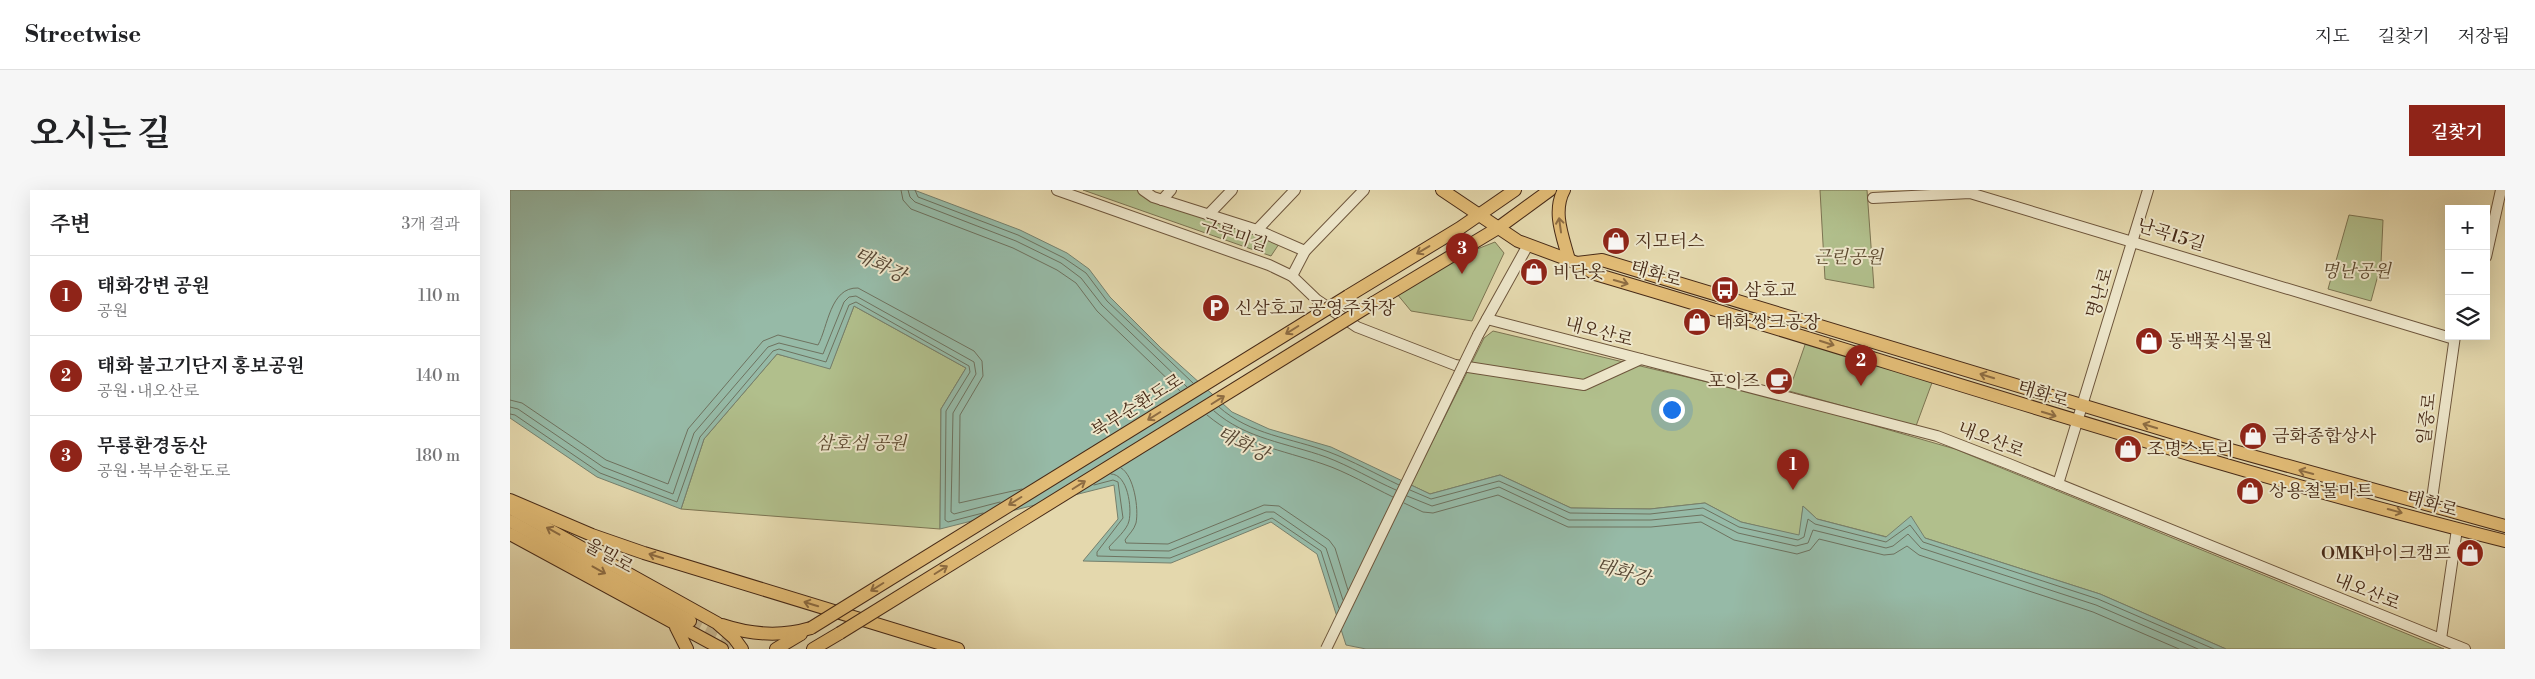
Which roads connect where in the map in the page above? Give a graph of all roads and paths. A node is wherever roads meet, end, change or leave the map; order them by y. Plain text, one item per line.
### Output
1 (1058, 190) edge
2 (1143, 190) edge
3 (1171, 190) edge
4 (1232, 190) edge
5 (1295, 190) edge
6 (1364, 190) edge
7 (1442, 190) edge
8 (1516, 190) edge
9 (1550, 190) edge
10 (1564, 190) edge
11 (2148, 190) edge
12 (2501, 190) edge
13 (1873, 198) dead end
14 (1162, 200) junction
15 (1209, 214) junction
16 (1479, 215) junction
17 (1498, 228) junction
18 (1257, 230) junction
19 (2133, 241) junction
20 (1473, 242) junction
21 (1523, 243) junction
22 (2488, 250) edge
23 (1305, 251) junction
24 (1573, 261) junction
25 (1292, 276) junction
26 (1487, 319) junction
27 (2445, 335) edge
28 (2455, 340) edge
29 (1641, 359) junction
30 (2084, 406) junction
31 (2078, 423) junction
32 (2058, 484) junction
33 (510, 500) edge
34 (2431, 506) junction
35 (510, 508) edge
36 (510, 521) edge
37 (2505, 526) edge
38 (2457, 529) junction
39 (510, 534) edge
40 (2505, 541) edge
41 (690, 621) tunnel mouth
42 (672, 623) junction
43 (718, 623) junction
44 (812, 628) junction
45 (840, 633) junction
46 (2441, 639) junction
47 (687, 649) edge
48 (722, 649) edge
49 (742, 649) edge
50 (776, 649) edge
51 (794, 649) edge
52 (813, 649) edge
53 (834, 649) edge
54 (958, 649) edge
55 (1326, 649) edge
56 (2465, 649) edge

1 - 25 street, 구루미길
2 - 14 street
3 - 14 street
4 - 15 street
5 - 18 street
6 - 23 street
7 - 16 main road, 태화로
8 - 16 main road, 북부순환도로
9 - 17 main road, 북부순환도로
24 -> 10 main road
11 - 19 street, 명난로
12 - 22 street
13 - 19 street, 난곡15길
14 - 15 street
15 - 18 street
16 - 17 main road, 태화로
16 -> 44 main road, 북부순환도로, bridge
17 - 20 main road, 북부순환도로
17 - 21 main road, 태화로
18 - 23 street
19 - 27 street, 난곡15길
19 - 30 street, 명난로
20 - 21 main road
45 -> 20 main road, 북부순환도로, bridge
21 - 24 main road, 태화로
21 - 26 street
23 - 25 street
30 -> 24 main road, 태화로
24 -> 31 main road, 태화로
25 - 29 street, 구루미길
26 - 29 street, 내오산로
26 - 55 street, bridge
28 - 34 street, 일중로
29 - 32 street, 내오산로
30 - 31 street, 명난로
34 -> 30 main road, 태화로
31 - 32 street, 명난로
31 -> 38 main road, 태화로
32 - 46 street, 내오산로
54 -> 33 main road
34 - 37 main road, 태화로
43 -> 35 main road
36 -> 41 main road, 울밀로
38 - 40 main road, 태화로
38 - 46 street
39 - 42 main road
42 - 47 main road
42 - 48 main road
43 - 44 main road
43 - 49 main road
44 - 50 main road, 북부순환도로
44 - 51 main road
45 - 52 main road, 북부순환도로
45 - 53 main road
46 - 56 street, 내오산로

